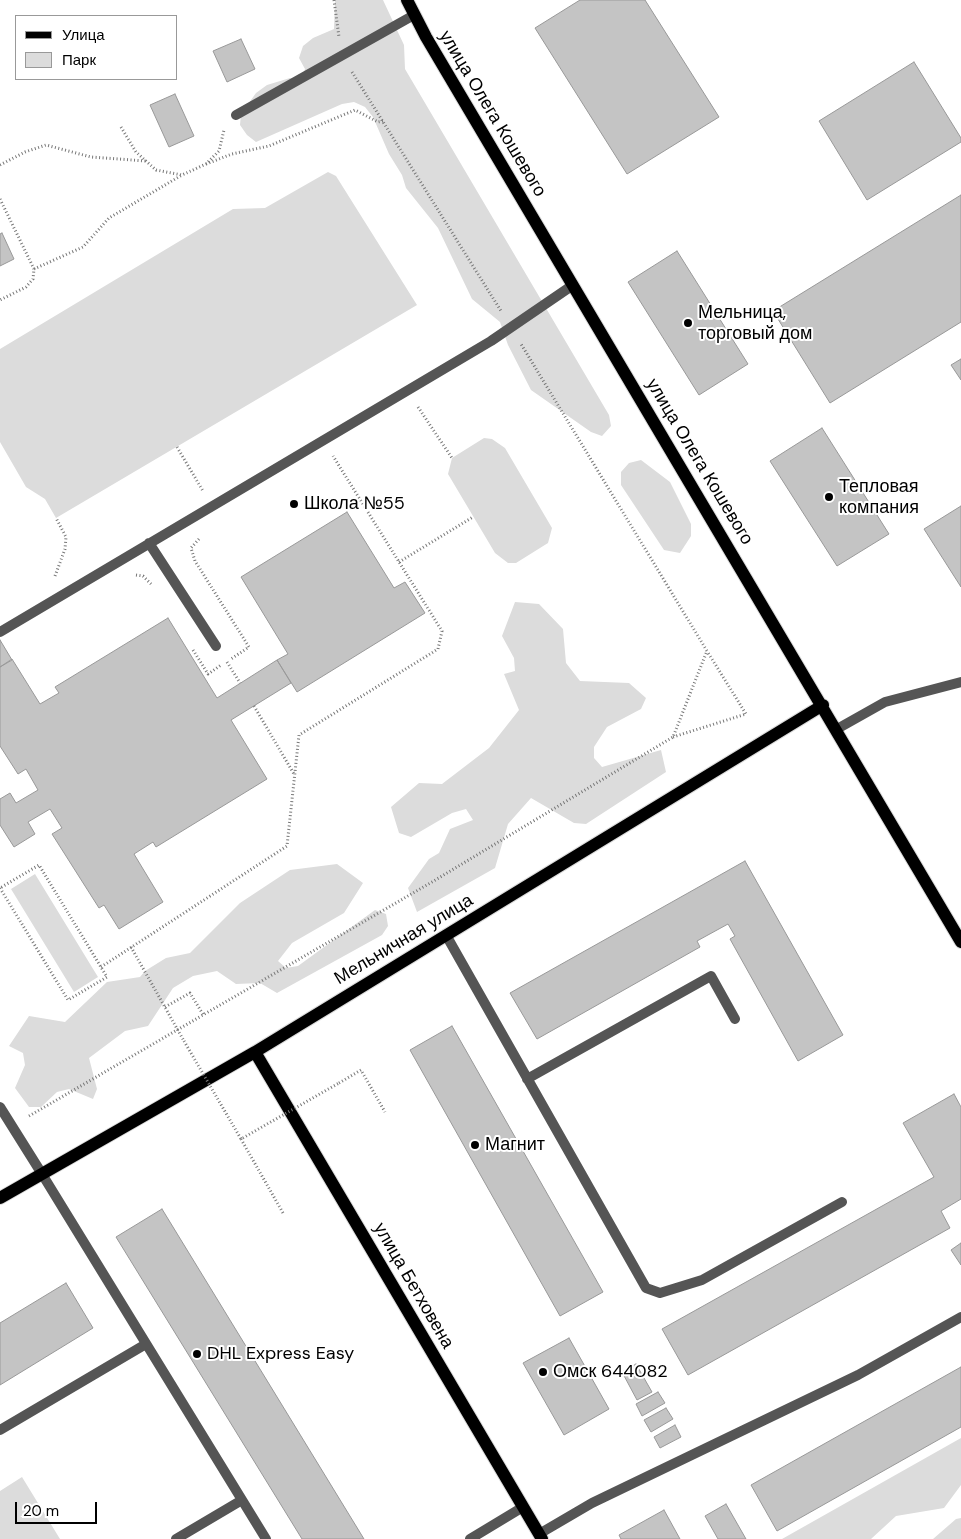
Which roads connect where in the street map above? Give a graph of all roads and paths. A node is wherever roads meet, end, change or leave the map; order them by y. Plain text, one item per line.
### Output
1 (334, 0) edge
2 (407, 0) edge
3 (414, 15) junction
4 (342, 56) junction
5 (236, 115) joint
6 (383, 121) junction
7 (121, 127) dead end
8 (147, 161) junction
9 (206, 164) junction
10 (0, 165) edge
11 (182, 174) junction
12 (0, 200) edge
13 (34, 269) junction
14 (573, 285) junction
15 (0, 300) edge
16 (511, 328) junction
17 (416, 404) dead end
18 (324, 440) junction
19 (177, 447) dead end
20 (342, 451) dead end
21 (333, 456) junction
22 (452, 458) dead end
23 (325, 461) dead end
24 (204, 494) dead end
25 (473, 517) dead end
26 (56, 518) dead end
27 (202, 536) dead end
28 (149, 543) junction
29 (398, 562) junction
30 (128, 576) dead end
31 (156, 589) dead end
32 (54, 600) junction
33 (0, 632) edge
34 (216, 646) dead end
35 (192, 648) dead end
36 (707, 651) junction
37 (227, 662) junction
38 (961, 682) edge
39 (240, 683) dead end
40 (254, 706) dead end
41 (823, 706) junction
42 (837, 729) junction
43 (673, 737) junction
44 (295, 775) junction
45 (0, 888) edge
46 (446, 935) junction
47 (961, 942) edge
48 (130, 948) junction
49 (101, 967) junction
50 (165, 1007) junction
51 (204, 1016) junction
52 (735, 1019) dead end
53 (255, 1052) junction
54 (527, 1079) junction
55 (0, 1107) edge
56 (385, 1112) dead end
57 (21, 1118) dead end
58 (3, 1119) edge
59 (241, 1139) junction
60 (42, 1174) junction
61 (0, 1198) edge
62 (842, 1202) dead end
63 (283, 1213) dead end
64 (961, 1317) edge
65 (146, 1344) junction
66 (0, 1430) edge
67 (242, 1500) junction
68 (523, 1507) junction
69 (540, 1536) edge
70 (176, 1539) edge
71 (266, 1539) edge
72 (470, 1539) edge

1 - 4 path
2 - 3 main road, улица Олега Кошевого
3 - 4 street
3 - 14 main road, улица Олега Кошевого
4 - 5 street
4 - 6 path
5 - 9 path
6 - 9 path
6 - 16 path
7 - 8 path
8 - 10 path
8 - 11 path
9 - 11 path
11 - 13 path
12 - 13 path
13 - 15 path
14 - 16 street
14 - 41 main road, улица Олега Кошевого
16 - 18 street
16 - 36 path
17 - 22 path
18 - 21 path
18 - 28 street
19 - 24 path
20 - 21 path
21 - 23 path
21 - 29 path
25 - 29 path
26 - 32 path
27 - 37 path
28 - 32 street
28 - 34 street
29 - 44 path
30 - 31 path
32 - 33 street
35 - 37 path
36 - 43 path
36 - 43 path
37 - 39 path
38 - 42 street
40 - 44 path
41 - 42 main road, улица Олега Кошевого
41 - 46 main road, Мельничная улица
42 - 47 main road, улица Олега Кошевого
43 - 51 path
44 - 48 path
45 - 49 path
45 - 49 path
46 - 53 main road, Мельничная улица
46 - 54 street
48 - 49 path
48 - 50 path
50 - 51 path
50 - 59 path, bridge
51 - 57 path
52 - 54 street
53 - 60 main road, Мельничная улица
53 - 68 main road, улица Бетховена
54 - 62 street
55 - 58 street
56 - 59 path, bridge
58 - 60 street
59 - 63 path
60 - 61 main road, Мельничная улица
60 - 65 street
64 - 69 street
65 - 66 street
65 - 67 street
67 - 70 street
67 - 71 street
68 - 69 main road, улица Бетховена
68 - 72 street

